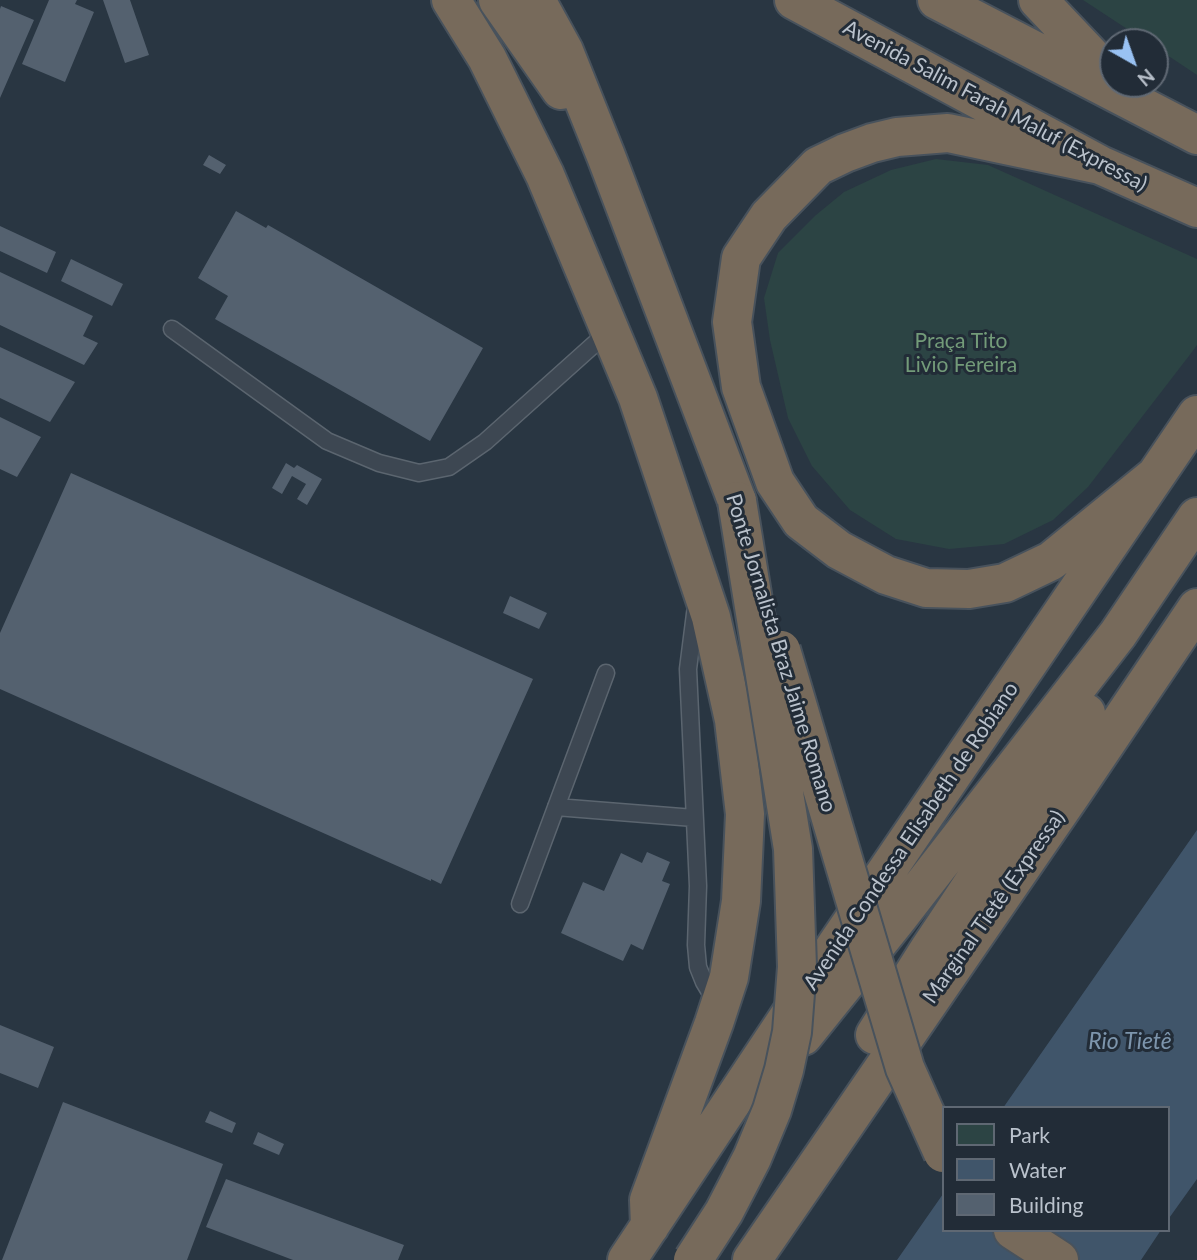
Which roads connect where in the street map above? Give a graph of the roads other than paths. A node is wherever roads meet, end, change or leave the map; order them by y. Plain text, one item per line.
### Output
1 (451, 0) edge
2 (498, 0) edge
3 (536, 0) edge
4 (794, 0) edge
5 (937, 0) edge
6 (1038, 0) edge
7 (1099, 64) edge
8 (1099, 77) edge
9 (1138, 98) edge
10 (1197, 135) edge
11 (606, 156) junction
12 (1100, 165) junction
13 (1197, 208) edge
14 (172, 329) dead end
15 (610, 330) junction
16 (1197, 415) edge
17 (1154, 477) junction
18 (737, 500) junction
19 (1197, 517) edge
20 (699, 583) junction
21 (1197, 608) edge
22 (1118, 634) junction
23 (606, 673) dead end
24 (556, 807) junction
25 (694, 818) junction
26 (520, 904) dead end
27 (719, 1008) junction
28 (739, 1092) junction
29 (942, 1151) edge
30 (789, 1205) junction
31 (650, 1226) junction
32 (1016, 1232) edge
33 (627, 1260) edge
34 (693, 1260) edge
35 (752, 1260) edge
36 (1059, 1260) edge

1 - 15 highway
2 - 11 highway
3 - 11 highway
4 - 12 highway, Avenida Salim Farah Maluf (Expressa)
5 - 8 highway
6 - 7 highway
9 - 10 highway
11 - 18 highway, Ponte Jornalista Braz Jaime Romano
12 - 13 highway, Avenida Salim Farah Maluf (Expressa)
12 - 17 highway
14 - 15 lane
15 - 20 highway
16 - 17 highway, Avenida Condessa Elisabeth de Robiano
17 - 28 highway, Avenida Condessa Elisabeth de Robiano
18 - 29 highway, Ponte Jornalista Braz Jaime Romano, bridge
18 - 34 highway, bridge
19 - 22 highway
20 - 25 lane
20 - 27 highway
21 - 30 highway, Marginal Tietê (Expressa)
22 - 28 highway
22 - 30 highway, Marginal Tietê (Expressa)
23 - 24 lane
24 - 25 lane
24 - 26 lane
25 - 27 lane
27 - 31 highway
28 - 31 highway, Avenida Condessa Elisabeth de Robiano
30 - 35 highway, Marginal Tietê (Expressa)
31 - 33 highway, Avenida Condessa Elisabeth de Robiano
32 - 36 highway

